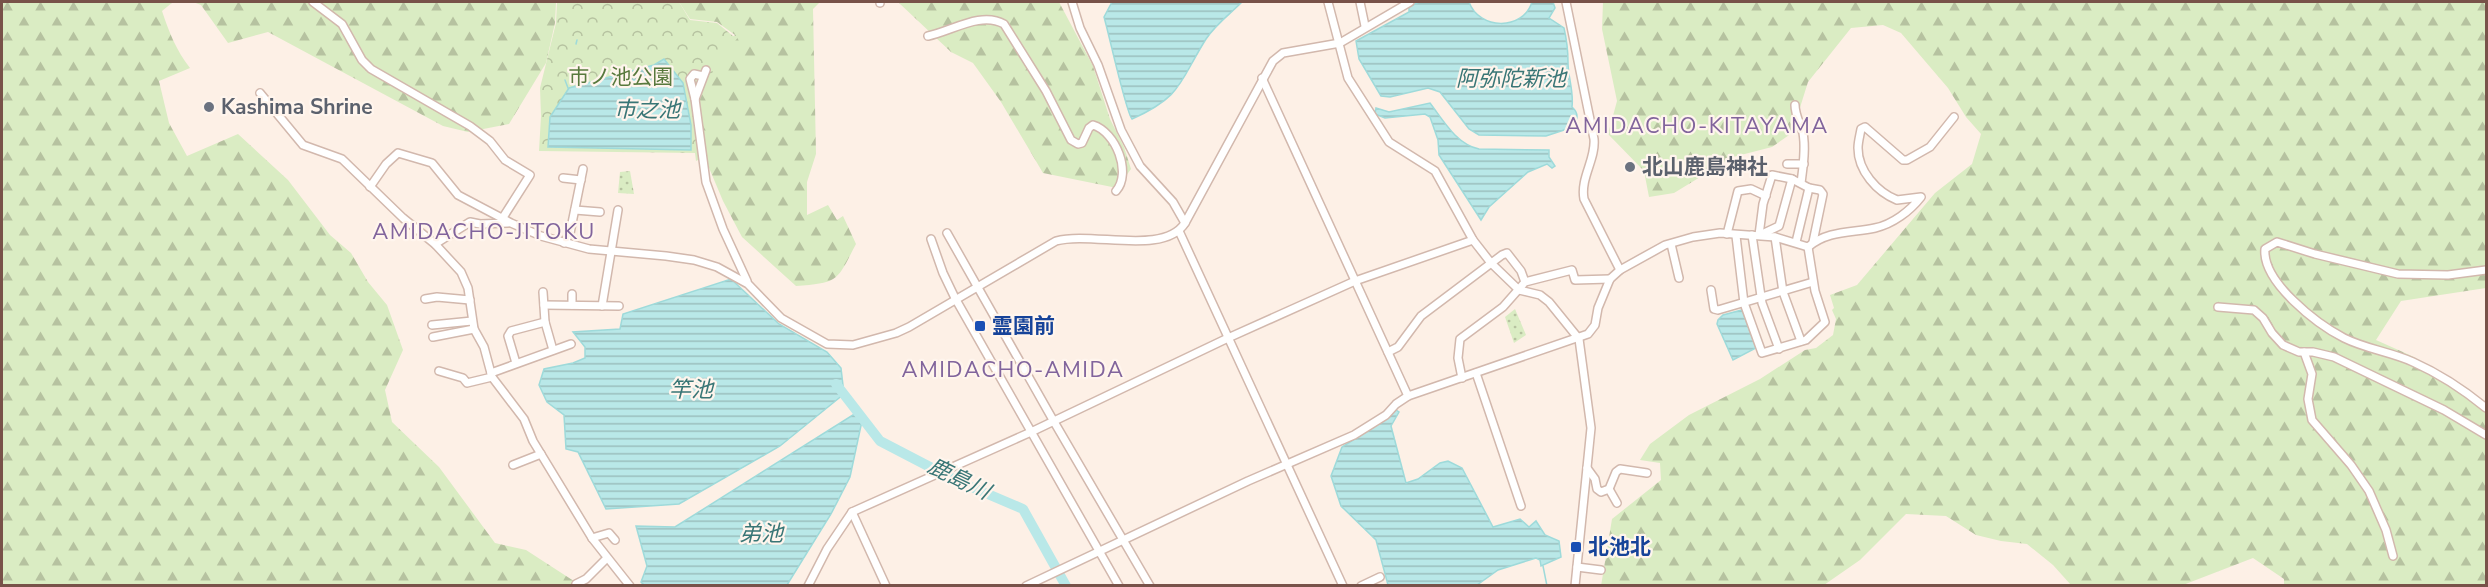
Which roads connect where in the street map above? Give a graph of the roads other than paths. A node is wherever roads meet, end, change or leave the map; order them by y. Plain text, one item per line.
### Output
1 (313, 2) edge
2 (1072, 2) edge
3 (1328, 2) edge
4 (1360, 2) edge
5 (1410, 2) edge
6 (1566, 2) edge
7 (1365, 26) junction
8 (928, 36) dead end
9 (1340, 43) junction
10 (1262, 78) junction
11 (260, 93) dead end
12 (695, 99) junction
13 (1795, 105) dead end
14 (1954, 117) dead end
15 (1788, 164) dead end
16 (1804, 164) junction
17 (583, 170) dead end
18 (563, 178) dead end
19 (1792, 179) junction
20 (582, 180) junction
21 (1801, 183) junction
22 (370, 187) junction
23 (1809, 188) junction
24 (1116, 191) dead end
25 (1766, 196) junction
26 (575, 210) junction
27 (618, 210) dead end
28 (600, 212) dead end
29 (502, 219) junction
30 (511, 223) junction
31 (1185, 223) junction
32 (1179, 231) junction
33 (946, 233) dead end
34 (1727, 234) junction
35 (1756, 235) junction
36 (1736, 236) junction
37 (1775, 237) junction
38 (931, 239) dead end
39 (1473, 240) junction
40 (1796, 242) junction
41 (564, 243) junction
42 (435, 244) junction
43 (1671, 244) junction
44 (1810, 245) junction
45 (610, 250) junction
46 (1491, 263) junction
47 (1620, 270) junction
48 (2487, 270) edge
49 (1679, 278) dead end
50 (1610, 279) junction
51 (1355, 281) junction
52 (1525, 282) junction
53 (1814, 282) junction
54 (748, 284) junction
55 (977, 285) junction
56 (1519, 290) junction
57 (1711, 290) dead end
58 (543, 292) dead end
59 (1783, 292) junction
60 (572, 294) dead end
61 (425, 298) dead end
62 (955, 298) junction
63 (1726, 298) dead end
64 (1761, 299) junction
65 (470, 300) junction
66 (1744, 303) junction
67 (544, 305) junction
68 (572, 305) junction
69 (602, 306) junction
70 (620, 306) dead end
71 (2218, 307) dead end
72 (1728, 308) junction
73 (545, 322) junction
74 (432, 325) dead end
75 (473, 325) junction
76 (433, 337) dead end
77 (1228, 338) junction
78 (1579, 339) junction
79 (1802, 341) junction
80 (571, 344) dead end
81 (1779, 349) junction
82 (552, 350) junction
83 (1388, 352) junction
84 (2304, 352) junction
85 (516, 363) junction
86 (439, 371) dead end
87 (1476, 373) junction
88 (492, 375) junction
89 (1462, 378) junction
90 (1408, 396) junction
91 (2487, 408) edge
92 (1053, 420) junction
93 (1031, 432) junction
94 (2487, 435) edge
95 (541, 454) junction
96 (1287, 464) junction
97 (513, 465) dead end
98 (1587, 468) junction
99 (1647, 473) dead end
100 (1609, 489) junction
101 (1617, 503) dead end
102 (1521, 507) dead end
103 (852, 512) junction
104 (592, 538) junction
105 (615, 540) dead end
106 (1123, 541) junction
107 (1099, 552) junction
108 (2393, 556) dead end
109 (608, 558) junction
110 (1577, 567) junction
111 (1601, 570) dead end
112 (1380, 577) dead end
113 (576, 584) edge
114 (630, 585) edge
115 (808, 585) edge
116 (886, 585) edge
117 (1026, 585) edge
118 (1119, 585) edge
119 (1150, 585) edge
120 (1343, 585) edge
121 (1361, 585) edge
122 (1575, 585) edge

1 - 29 street
2 - 31 street
3 - 9 street
4 - 7 street
5 - 7 street
6 - 47 street
7 - 9 street
8 - 24 street
9 - 10 street
9 - 39 street
10 - 31 street
10 - 51 street
11 - 22 street
12 - 12 street
12 - 54 street
13 - 16 street
14 - 44 street
15 - 16 street
16 - 21 street
17 - 20 street
18 - 20 street
19 - 21 street
19 - 25 street
19 - 35 street
20 - 26 street
21 - 23 street
22 - 29 street
22 - 42 street
23 - 40 street
23 - 44 street
25 - 34 street
25 - 35 street
26 - 28 street
26 - 41 street
27 - 45 street
29 - 30 street
30 - 41 street
30 - 42 street
31 - 32 street
32 - 55 street
32 - 77 street
33 - 55 street
34 - 36 street
34 - 43 street
35 - 36 street
35 - 37 street
35 - 64 street
36 - 66 street
37 - 40 street
37 - 59 street
38 - 62 street
39 - 46 street
39 - 51 street
40 - 44 street
41 - 45 street
42 - 65 street
43 - 47 street
43 - 49 street
44 - 53 street
45 - 54 street
45 - 69 street
46 - 52 street
46 - 56 street
46 - 83 street
47 - 50 street
48 - 91 street
50 - 52 street
50 - 78 street
51 - 77 street
51 - 83 street
52 - 56 street
53 - 59 street
53 - 79 street
54 - 62 street
55 - 62 street
55 - 92 street
56 - 78 street
56 - 89 street
57 - 72 street
58 - 67 street
59 - 64 street
59 - 79 street
60 - 68 street
61 - 65 street
62 - 93 street
63 - 72 street
64 - 66 street
64 - 81 street
65 - 75 street
66 - 72 street
66 - 81 street
67 - 68 street
67 - 73 street
68 - 69 street
69 - 70 street
71 - 84 street
73 - 82 street
73 - 85 street
74 - 75 street
75 - 76 street
75 - 88 street
77 - 92 street
77 - 96 street
78 - 87 street
78 - 98 street
79 - 81 street
80 - 82 street
82 - 85 street
83 - 90 street
84 - 94 street
84 - 108 street
85 - 88 street
86 - 88 street
87 - 89 street
87 - 102 street
88 - 95 street
89 - 90 street
90 - 96 street
92 - 93 street
92 - 106 street
93 - 103 street
93 - 107 street
95 - 97 street
95 - 104 street
96 - 106 street
96 - 120 street
98 - 100 street
98 - 110 street
99 - 100 street
100 - 101 street
103 - 115 street
103 - 116 street
104 - 105 street
104 - 109 street
106 - 107 street
106 - 119 street
107 - 117 street
107 - 118 street
109 - 113 street
109 - 114 street
110 - 111 street
110 - 122 street
112 - 121 street

